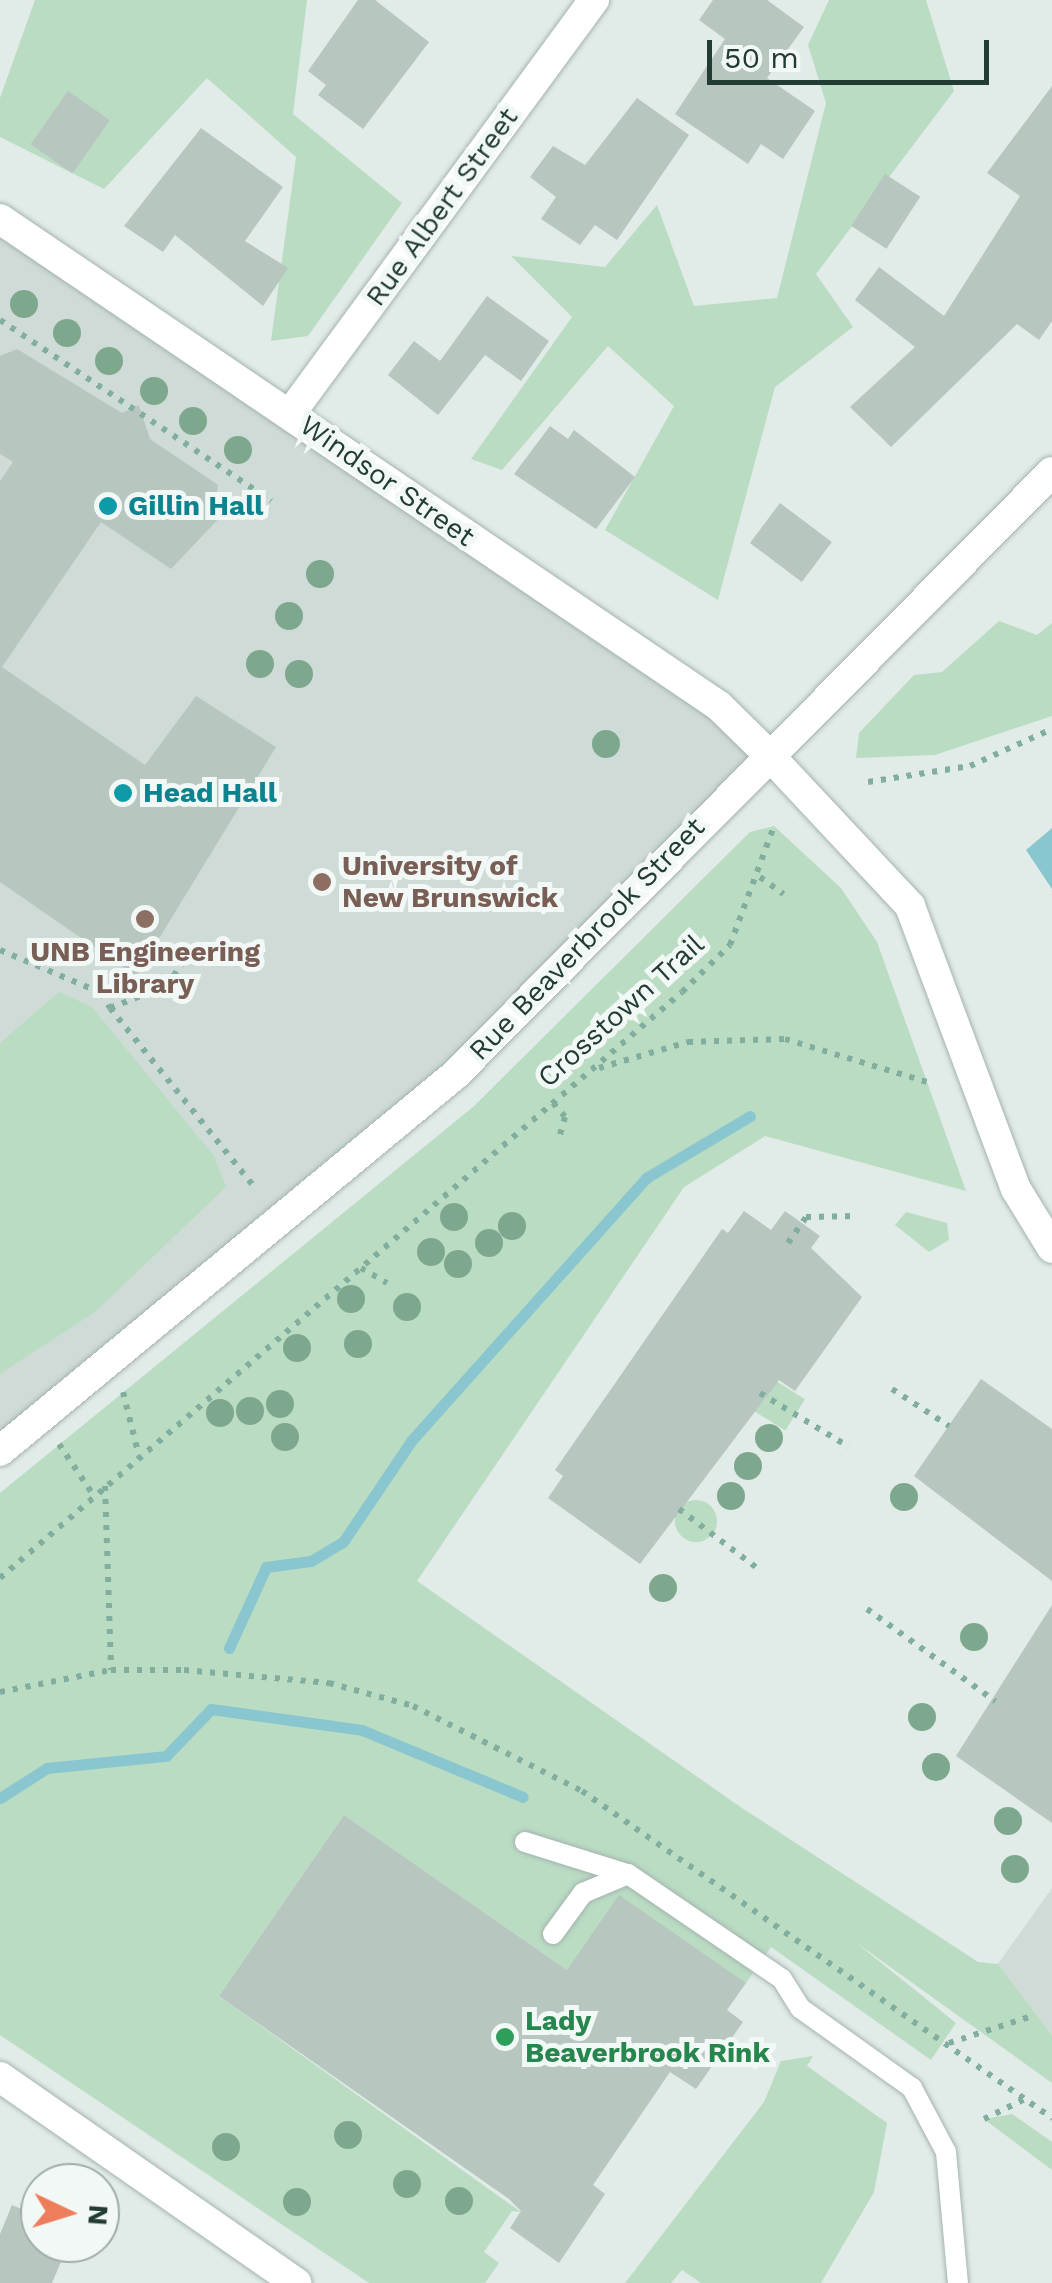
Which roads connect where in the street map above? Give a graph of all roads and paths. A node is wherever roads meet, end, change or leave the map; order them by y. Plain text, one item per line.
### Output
1 (594, 0) edge
2 (0, 219) edge
3 (0, 320) edge
4 (290, 414) junction
5 (1052, 472) edge
6 (271, 502) dead end
7 (1052, 730) edge
8 (766, 752) junction
9 (868, 782) dead end
10 (774, 826) dead end
11 (760, 877) junction
12 (784, 894) dead end
13 (216, 944) dead end
14 (0, 950) edge
15 (110, 1008) junction
16 (594, 1069) junction
17 (927, 1082) dead end
18 (552, 1103) junction
19 (560, 1134) dead end
20 (254, 1188) dead end
21 (858, 1216) dead end
22 (788, 1243) dead end
23 (1052, 1248) edge
24 (361, 1268) junction
25 (387, 1283) dead end
26 (892, 1389) dead end
27 (123, 1392) dead end
28 (760, 1393) dead end
29 (949, 1426) dead end
30 (59, 1444) dead end
31 (850, 1447) dead end
32 (0, 1451) edge
33 (138, 1456) junction
34 (105, 1485) junction
35 (94, 1496) junction
36 (679, 1509) dead end
37 (761, 1571) dead end
38 (0, 1578) edge
39 (867, 1609) dead end
40 (111, 1670) dead end
41 (995, 1701) dead end
42 (525, 1842) dead end
43 (628, 1874) junction
44 (554, 1934) dead end
45 (1035, 2015) dead end
46 (948, 2043) dead end
47 (0, 2078) edge
48 (1025, 2100) dead end
49 (984, 2119) dead end
50 (288, 2281) edge
51 (958, 2283) edge

1 - 4 street, Rue Albert Street
2 - 4 street, Windsor Street
3 - 6 path
4 - 8 street, Windsor Street
5 - 8 street, Rue Beaverbrook Street
7 - 9 path
8 - 23 street, Windsor Street
8 - 32 street, Rue Beaverbrook Street
10 - 11 path, Crosstown Trail
11 - 12 path
11 - 16 path, Crosstown Trail
13 - 15 path
14 - 15 path
15 - 20 path
16 - 17 path
16 - 18 path, Crosstown Trail
18 - 19 path
18 - 24 path, Crosstown Trail
21 - 22 path
24 - 25 path
24 - 33 path, Crosstown Trail
26 - 29 path
27 - 33 path
28 - 31 path
30 - 35 path
33 - 34 path, Crosstown Trail
34 - 35 path, Crosstown Trail
34 - 40 path
35 - 38 path, Crosstown Trail
36 - 37 path
39 - 41 path
42 - 43 lane
43 - 44 lane
43 - 51 lane
45 - 46 path
47 - 50 street
48 - 49 path

